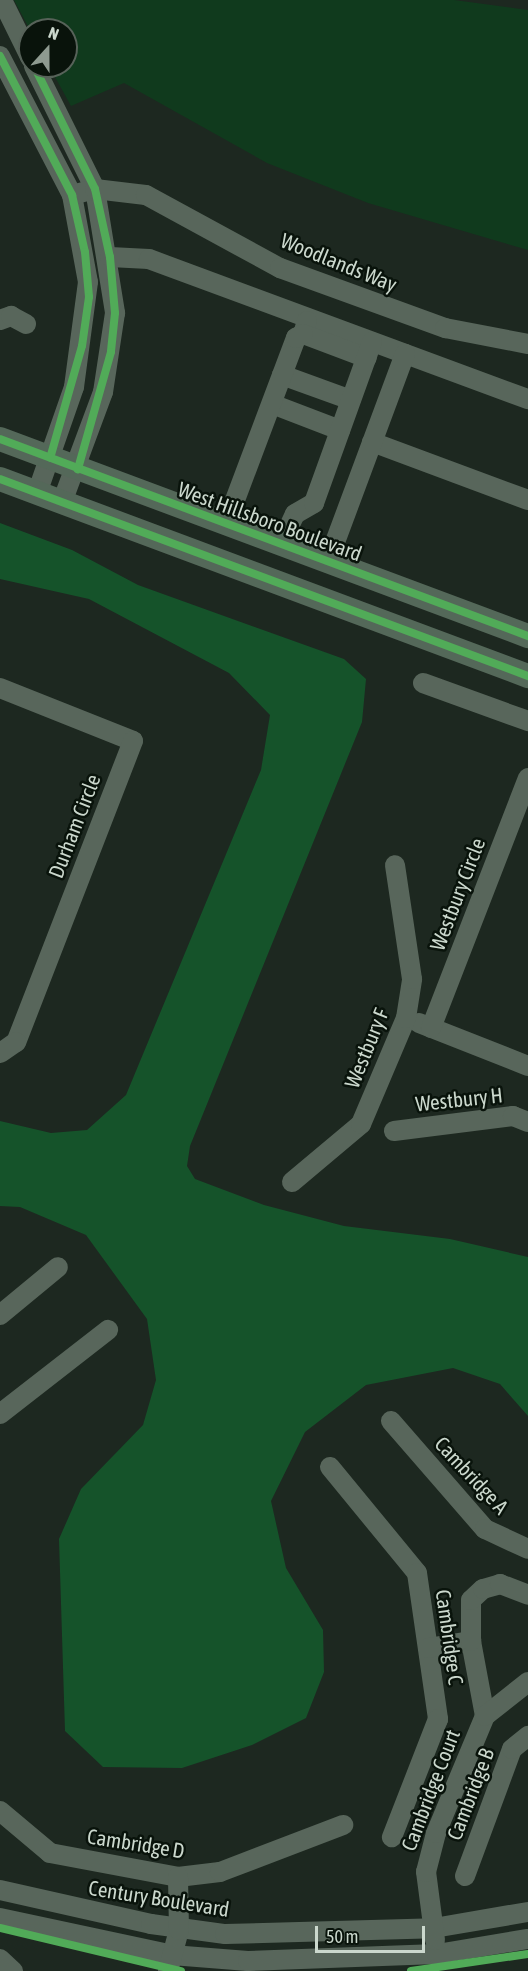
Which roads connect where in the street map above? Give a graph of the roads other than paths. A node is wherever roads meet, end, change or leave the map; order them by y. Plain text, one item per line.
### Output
1 (2, 0) edge
2 (18, 33) edge
3 (0, 56) edge
4 (40, 78) edge
5 (95, 189) junction
6 (72, 195) junction
7 (110, 257) junction
8 (0, 320) edge
9 (26, 324) dead end
10 (305, 326) junction
11 (528, 344) edge
12 (370, 350) junction
13 (405, 354) junction
14 (282, 375) junction
15 (528, 399) edge
16 (351, 400) junction
17 (272, 404) junction
18 (340, 430) junction
19 (0, 439) edge
20 (372, 442) junction
21 (50, 458) junction
22 (78, 469) junction
23 (0, 479) edge
24 (37, 493) junction
25 (528, 500) edge
26 (62, 502) junction
27 (226, 524) junction
28 (281, 544) junction
29 (328, 561) junction
30 (528, 636) edge
31 (528, 676) edge
32 (423, 683) dead end
33 (0, 688) edge
34 (528, 721) edge
35 (528, 778) edge
36 (395, 865) dead end
37 (406, 1018) junction
38 (431, 1028) junction
39 (0, 1053) edge
40 (528, 1066) edge
41 (528, 1122) edge
42 (394, 1131) dead end
43 (292, 1182) dead end
44 (58, 1267) dead end
45 (0, 1315) edge
46 (108, 1330) dead end
47 (0, 1414) edge
48 (391, 1421) dead end
49 (330, 1467) dead end
50 (528, 1549) edge
51 (528, 1594) edge
52 (471, 1641) junction
53 (428, 1648) junction
54 (528, 1682) edge
55 (485, 1716) junction
56 (528, 1736) edge
57 (0, 1811) edge
58 (343, 1825) dead end
59 (392, 1837) dead end
60 (465, 1876) dead end
61 (178, 1877) junction
62 (0, 1890) edge
63 (528, 1912) edge
64 (0, 1918) edge
65 (434, 1928) junction
66 (179, 1929) junction
67 (528, 1938) edge
68 (437, 1954) junction
69 (0, 1959) edge
70 (170, 1963) edge
71 (13, 1971) edge

1 - 2 street
3 - 6 street
4 - 5 street
5 - 6 street, Woodlands Way
5 - 7 street
5 - 11 street, Woodlands Way
6 - 21 street
7 - 10 street
7 - 22 street
8 - 9 street
10 - 12 street
10 - 14 street
12 - 13 street
12 - 16 street
13 - 15 street
13 - 20 street
14 - 16 street
14 - 17 street
16 - 18 street
17 - 18 street
17 - 27 street
18 - 28 street
19 - 21 main road, West Hillsboro Boulevard
20 - 25 street
20 - 29 street
21 - 22 main road, West Hillsboro Boulevard
21 - 24 street
22 - 26 street
22 - 27 main road, West Hillsboro Boulevard
23 - 24 main road
24 - 26 main road
26 - 31 main road
27 - 28 main road, West Hillsboro Boulevard
28 - 29 main road, West Hillsboro Boulevard
29 - 30 main road, West Hillsboro Boulevard
32 - 34 street
33 - 39 street, Durham Circle
35 - 38 street, Westbury Circle
36 - 37 street, Westbury F
37 - 38 street
37 - 43 street, Westbury F
38 - 40 street
41 - 42 street, Westbury H
44 - 45 street
46 - 47 street
48 - 50 street, Cambridge A
49 - 53 street, Cambridge C
51 - 52 street, Cambridge Court
52 - 53 street
52 - 55 street, Cambridge Court
53 - 59 street, Cambridge C
54 - 55 street, Cambridge Court
55 - 65 street, Cambridge Court
56 - 60 street, Cambridge B
57 - 61 street, Cambridge D
58 - 61 street, Cambridge D
61 - 66 street
62 - 66 street, Century Boulevard
63 - 65 street, Century Boulevard
64 - 70 street
65 - 66 street, Century Boulevard
65 - 68 street, Cambridge Court
66 - 70 street
67 - 68 street
68 - 70 street
69 - 71 street

